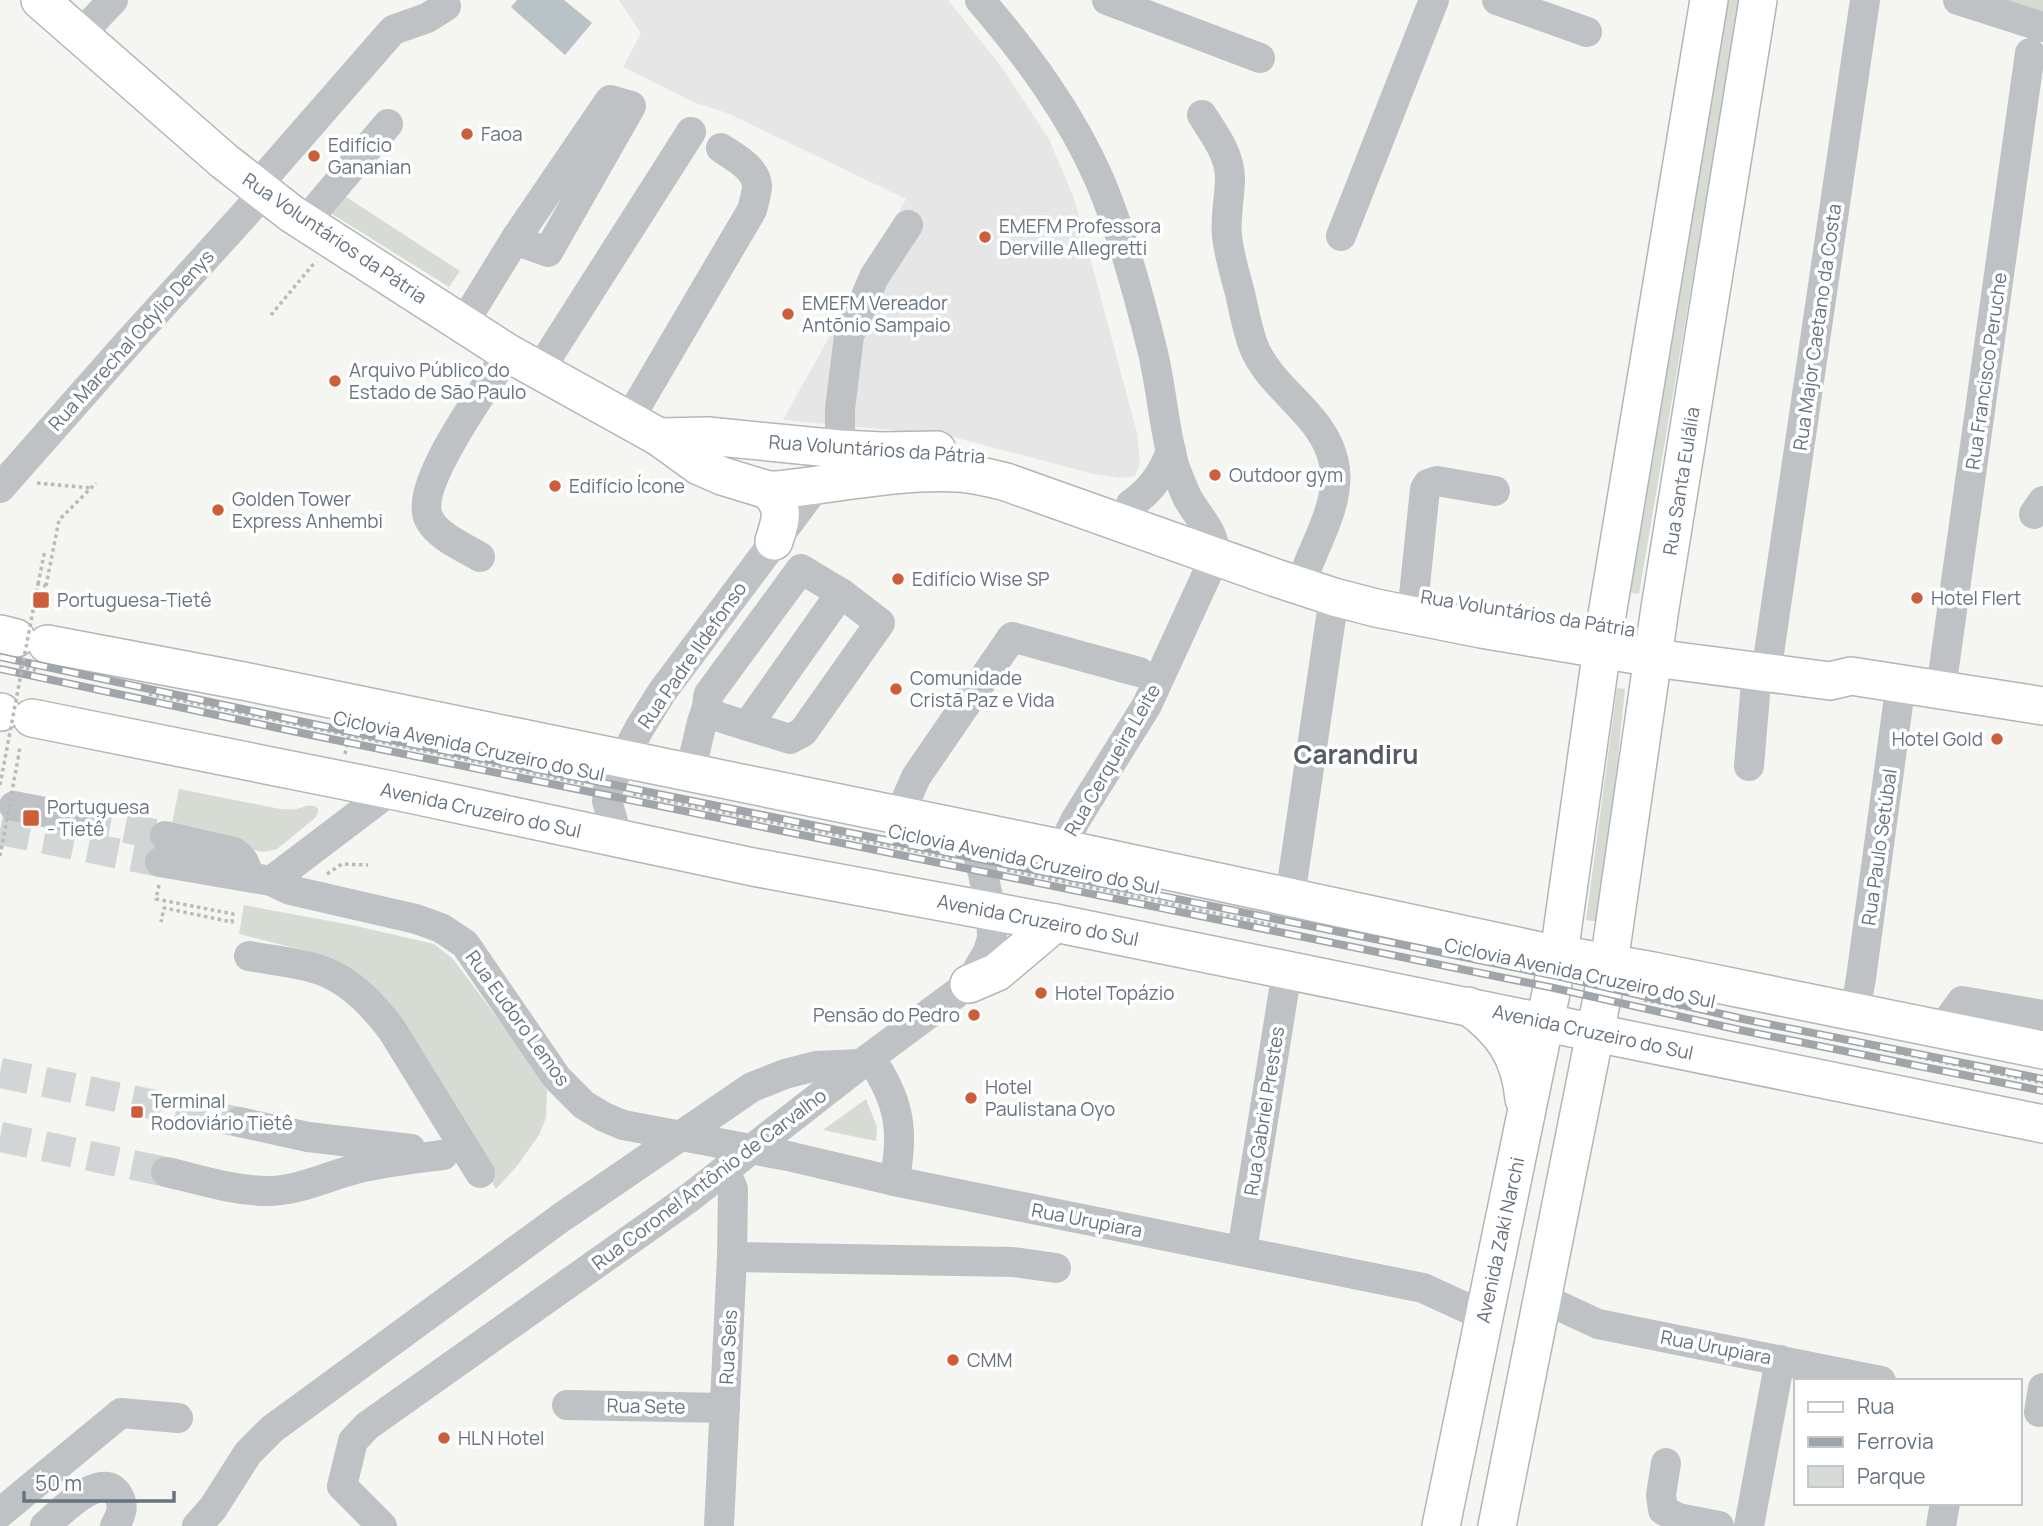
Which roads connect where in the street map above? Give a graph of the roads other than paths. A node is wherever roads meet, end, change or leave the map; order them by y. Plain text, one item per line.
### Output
1 (40, 0) edge
2 (113, 0) edge
3 (982, 0) edge
4 (1107, 0) edge
5 (1434, 0) edge
6 (1497, 0) edge
7 (1709, 0) edge
8 (1758, 0) edge
9 (1866, 0) edge
10 (1958, 0) edge
11 (446, 6) dead end
12 (1587, 32) dead end
13 (79, 36) junction
14 (2037, 40) edge
15 (1260, 58) dead end
16 (1202, 115) dead end
17 (388, 124) dead end
18 (691, 132) dead end
19 (721, 148) dead end
20 (260, 190) junction
21 (908, 225) dead end
22 (319, 231) junction
23 (1341, 236) dead end
24 (516, 238) junction
25 (463, 324) junction
26 (523, 362) junction
27 (644, 429) junction
28 (840, 449) junction
29 (883, 451) junction
30 (1171, 451) junction
31 (13, 485) edge
32 (816, 486) junction
33 (768, 490) junction
34 (1495, 491) dead end
35 (1131, 503) junction
36 (774, 541) junction
37 (1212, 542) junction
38 (480, 557) dead end
39 (1308, 565) junction
40 (841, 593) junction
41 (1334, 597) junction
42 (1391, 597) junction
43 (1604, 638) junction
44 (1655, 646) junction
45 (23, 651) edge
46 (1763, 662) junction
47 (1139, 672) dead end
48 (1900, 682) junction
49 (1941, 689) junction
50 (2043, 706) edge
51 (708, 707) junction
52 (13, 722) edge
53 (747, 726) junction
54 (1749, 766) dead end
55 (690, 774) junction
56 (616, 775) junction
57 (391, 790) junction
58 (7, 795) edge
59 (899, 816) junction
60 (81, 819) tunnel mouth
61 (969, 830) junction
62 (618, 839) junction
63 (1061, 849) junction
64 (161, 860) tunnel mouth
65 (260, 879) junction
66 (991, 910) junction
67 (1285, 912) junction
68 (1055, 923) junction
69 (1559, 954) junction
70 (248, 956) dead end
71 (1287, 971) junction
72 (1606, 978) junction
73 (969, 984) junction
74 (1467, 1006) junction
75 (1855, 1011) junction
76 (2043, 1016) edge
77 (1545, 1022) junction
78 (1942, 1029) junction
79 (1595, 1032) junction
80 (2043, 1049) edge
81 (866, 1061) junction
82 (239, 1122) tunnel mouth
83 (1524, 1122) junction
84 (2043, 1124) edge
85 (681, 1135) junction
86 (751, 1150) junction
87 (443, 1155) junction
88 (725, 1170) junction
89 (166, 1172) tunnel mouth
90 (894, 1181) junction
91 (1242, 1251) junction
92 (732, 1256) junction
93 (1056, 1268) dead end
94 (1488, 1301) junction
95 (1540, 1309) junction
96 (1780, 1360) junction
97 (1871, 1379) edge
98 (566, 1405) dead end
99 (725, 1408) junction
100 (177, 1418) dead end
101 (1666, 1463) dead end
102 (1945, 1505) edge
103 (0, 1513) edge
104 (45, 1526) edge
105 (115, 1526) edge
106 (197, 1526) edge
107 (382, 1526) edge
108 (719, 1526) edge
109 (1441, 1526) edge
110 (1497, 1526) edge
111 (1719, 1526) edge
112 (1749, 1526) edge
113 (1941, 1526) edge

1 - 13 main road, Rua Voluntários da Pátria
2 - 13 street
3 - 30 street
4 - 15 street
5 - 23 street
6 - 12 street
7 - 43 main road
8 - 44 main road, Rua Santa Eulália
9 - 46 street, Rua Major Caetano da Costa
10 - 14 street
11 - 20 street, Rua Marechal Odylio Denys
13 - 20 main road, Rua Voluntários da Pátria
14 - 49 street, Rua Francisco Peruche
16 - 39 street
17 - 22 street
18 - 26 street
19 - 27 street
20 - 22 main road, Rua Voluntários da Pátria
20 - 31 street, Rua Marechal Odylio Denys
21 - 28 street
22 - 25 main road, Rua Voluntários da Pátria
24 - 24 street
24 - 25 street
25 - 26 main road, Rua Voluntários da Pátria
26 - 27 main road, Rua Voluntários da Pátria
26 - 38 street
27 - 28 main road, Rua Voluntários da Pátria
27 - 33 main road, Rua Voluntários da Pátria
28 - 29 main road, Rua Voluntários da Pátria
29 - 32 main road
29 - 35 main road, Rua Voluntários da Pátria
30 - 35 street
30 - 37 street
32 - 33 main road, Rua Voluntários da Pátria
32 - 36 street, Rua Padre Ildefonso
32 - 37 main road, Rua Voluntários da Pátria
33 - 36 main road
34 - 42 street
35 - 37 main road, Rua Voluntários da Pátria
36 - 56 street, Rua Padre Ildefonso
37 - 39 main road, Rua Voluntários da Pátria
37 - 41 main road, Rua Voluntários da Pátria
37 - 63 street, Rua Cerqueira Leite
39 - 42 main road, Rua Voluntários da Pátria
40 - 51 street
40 - 53 street
40 - 53 street
41 - 42 main road, Rua Voluntários da Pátria
41 - 67 street
42 - 43 main road, Rua Voluntários da Pátria
43 - 44 main road, Rua Voluntários da Pátria
43 - 69 main road
44 - 46 main road, Rua Voluntários da Pátria
44 - 72 main road, Rua Santa Eulália
45 - 56 main road
46 - 48 main road, Rua Voluntários da Pátria
46 - 54 street, Rua Major Caetano da Costa
47 - 59 street
48 - 49 main road, Rua Voluntários da Pátria
48 - 75 street, Rua Paulo Setúbal
49 - 50 main road, Rua Voluntários da Pátria
51 - 53 street
51 - 55 street
52 - 57 main road, Avenida Cruzeiro do Sul
55 - 56 main road
55 - 59 main road
56 - 62 street
57 - 62 main road, Avenida Cruzeiro do Sul
57 - 65 street
58 - 60 street
59 - 61 main road
61 - 63 main road
61 - 66 street, Rua Coronel Antônio de Carvalho
62 - 66 main road, Avenida Cruzeiro do Sul
63 - 67 main road
64 - 65 street, Rua Eudoro Lemos
65 - 85 street, Rua Eudoro Lemos
66 - 68 main road, Avenida Cruzeiro do Sul
66 - 73 street, Rua Coronel Antônio de Carvalho
67 - 69 main road
68 - 71 main road, Avenida Cruzeiro do Sul
68 - 73 main road
69 - 72 main road
69 - 77 main road, Avenida Zaki Narchi
70 - 87 street
71 - 74 main road, Avenida Cruzeiro do Sul
71 - 91 street, Rua Gabriel Prestes
72 - 75 main road
72 - 79 main road
73 - 81 street, Rua Coronel Antônio de Carvalho
74 - 77 main road, Avenida Cruzeiro do Sul
74 - 83 main road
75 - 78 main road
76 - 78 street
77 - 79 main road, Avenida Cruzeiro do Sul
77 - 83 main road, Avenida Zaki Narchi
78 - 80 main road
79 - 84 main road, Avenida Cruzeiro do Sul
79 - 95 main road
81 - 85 street
81 - 86 street, Rua Coronel Antônio de Carvalho
81 - 90 street
82 - 87 street
83 - 94 main road, Avenida Zaki Narchi
85 - 86 street, Rua Eudoro Lemos
85 - 106 street
86 - 88 street, Rua Coronel Antônio de Carvalho
86 - 90 street, Rua Urupiara
87 - 89 street
88 - 92 street, Rua Seis
88 - 107 street, Rua Coronel Antônio de Carvalho
90 - 91 street, Rua Urupiara
91 - 94 street, Rua Urupiara
92 - 93 street
92 - 99 street, Rua Seis
94 - 95 main road
94 - 95 main road
94 - 109 main road, Avenida Zaki Narchi
95 - 96 street, Rua Urupiara
95 - 110 main road
96 - 97 street, Rua Urupiara
96 - 112 street
98 - 99 street, Rua Sete
99 - 108 street, Rua Seis
100 - 103 street
101 - 111 street
102 - 113 street
104 - 105 street

